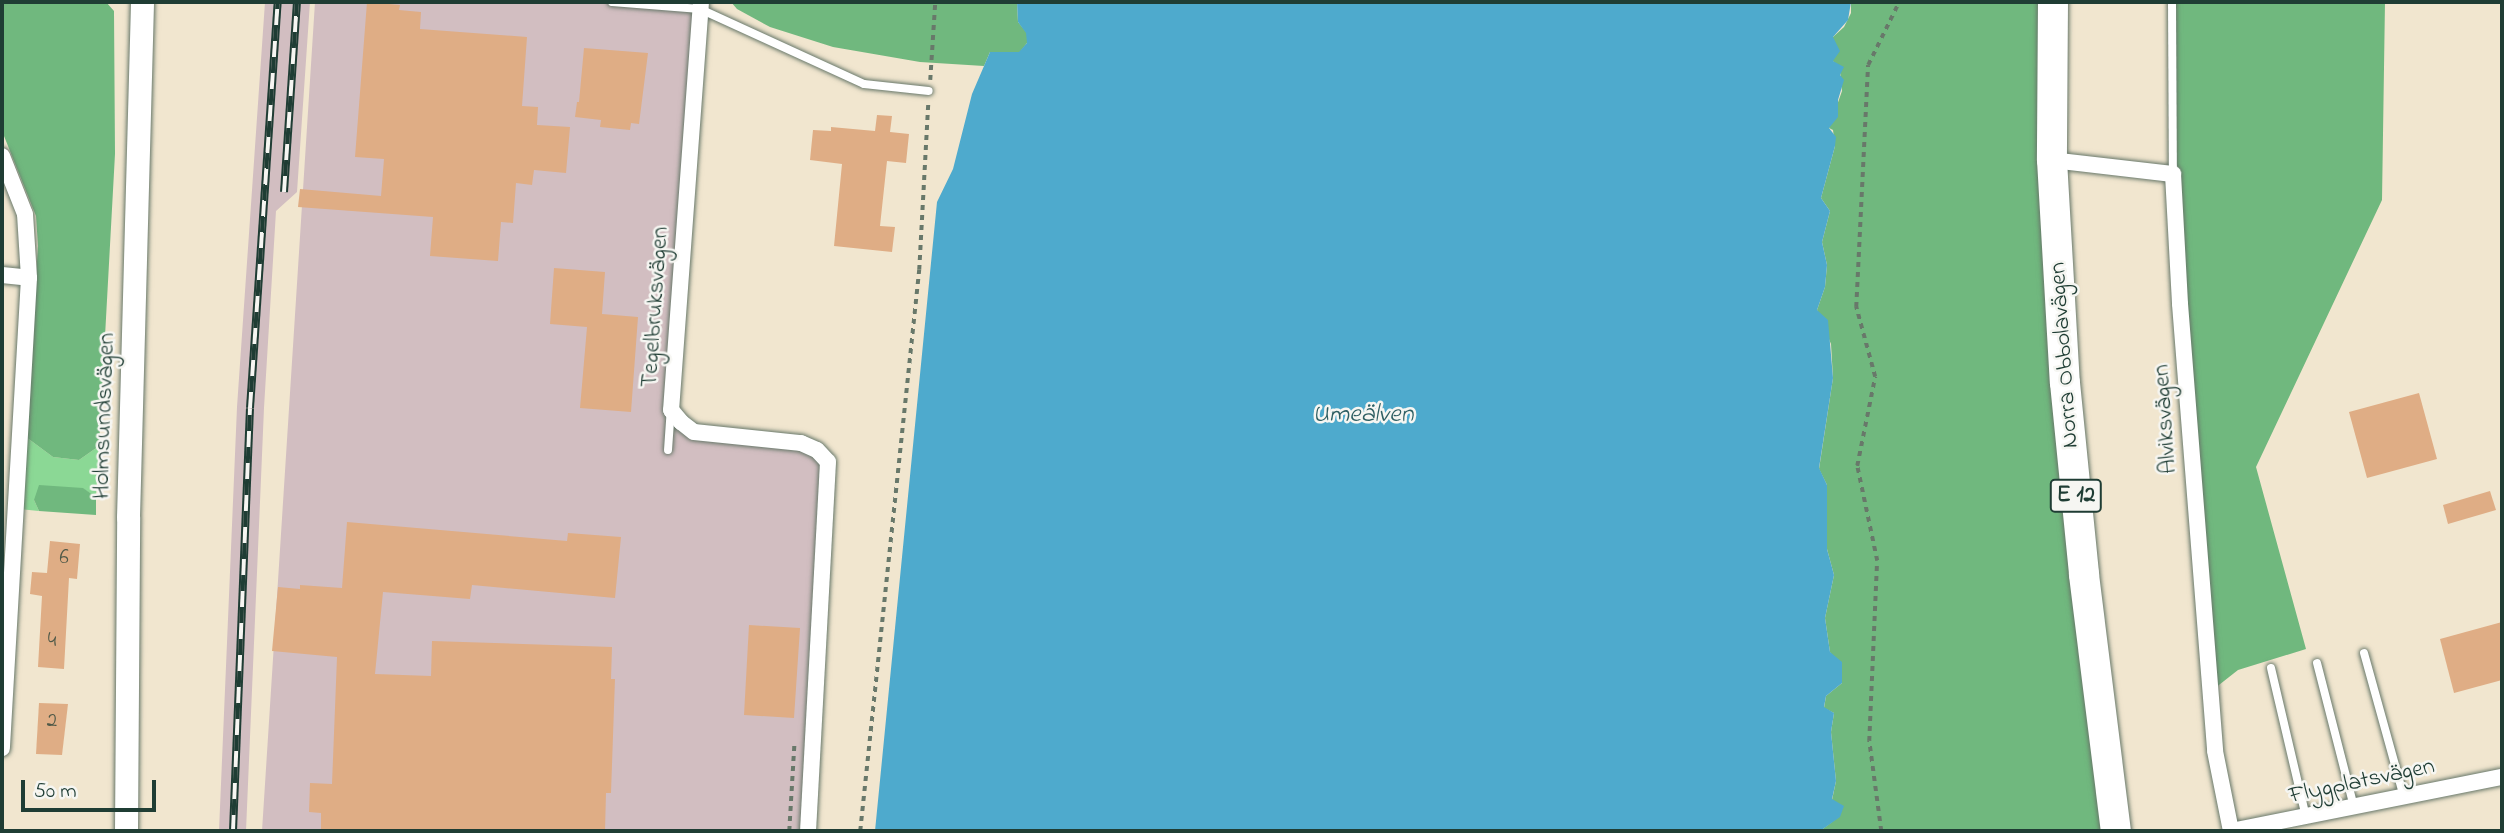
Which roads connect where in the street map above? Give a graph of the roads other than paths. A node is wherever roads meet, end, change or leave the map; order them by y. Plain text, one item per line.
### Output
1 (142, 2) edge
2 (612, 2) edge
3 (2053, 2) edge
4 (2172, 2) edge
5 (700, 6) edge
6 (929, 92) road end
7 (2, 156) edge
8 (2052, 160) junction
9 (2174, 174) junction
10 (2, 275) edge
11 (29, 278) junction
12 (671, 410) junction
13 (668, 450) dead end
14 (9, 472) edge
15 (2364, 653) dead end
16 (2317, 663) dead end
17 (2271, 668) dead end
18 (2, 748) edge
19 (2502, 776) edge
20 (2404, 797) junction
21 (2354, 807) junction
22 (2306, 817) junction
23 (126, 831) edge
24 (808, 831) edge
25 (2116, 831) edge
26 (2231, 831) edge

1 - 23 main road, Holmsundsvägen
2 - 5 lane
3 - 8 highway, Norra Obbolavägen / E 12
4 - 9 lane, Alviksvägen
5 - 6 lane
5 - 12 street, Tegelbruksvägen
7 - 11 street
8 - 9 street
8 - 25 highway, Norra Obbolavägen / E 12
9 - 26 street, Alviksvägen
10 - 11 street
11 - 14 street
12 - 13 lane
12 - 24 street, Tegelbruksvägen
14 - 18 street
15 - 20 lane
16 - 21 lane
17 - 22 lane
19 - 20 street, Flygplatsvägen
20 - 21 street, Flygplatsvägen
21 - 22 street, Flygplatsvägen
22 - 26 street, Flygplatsvägen

